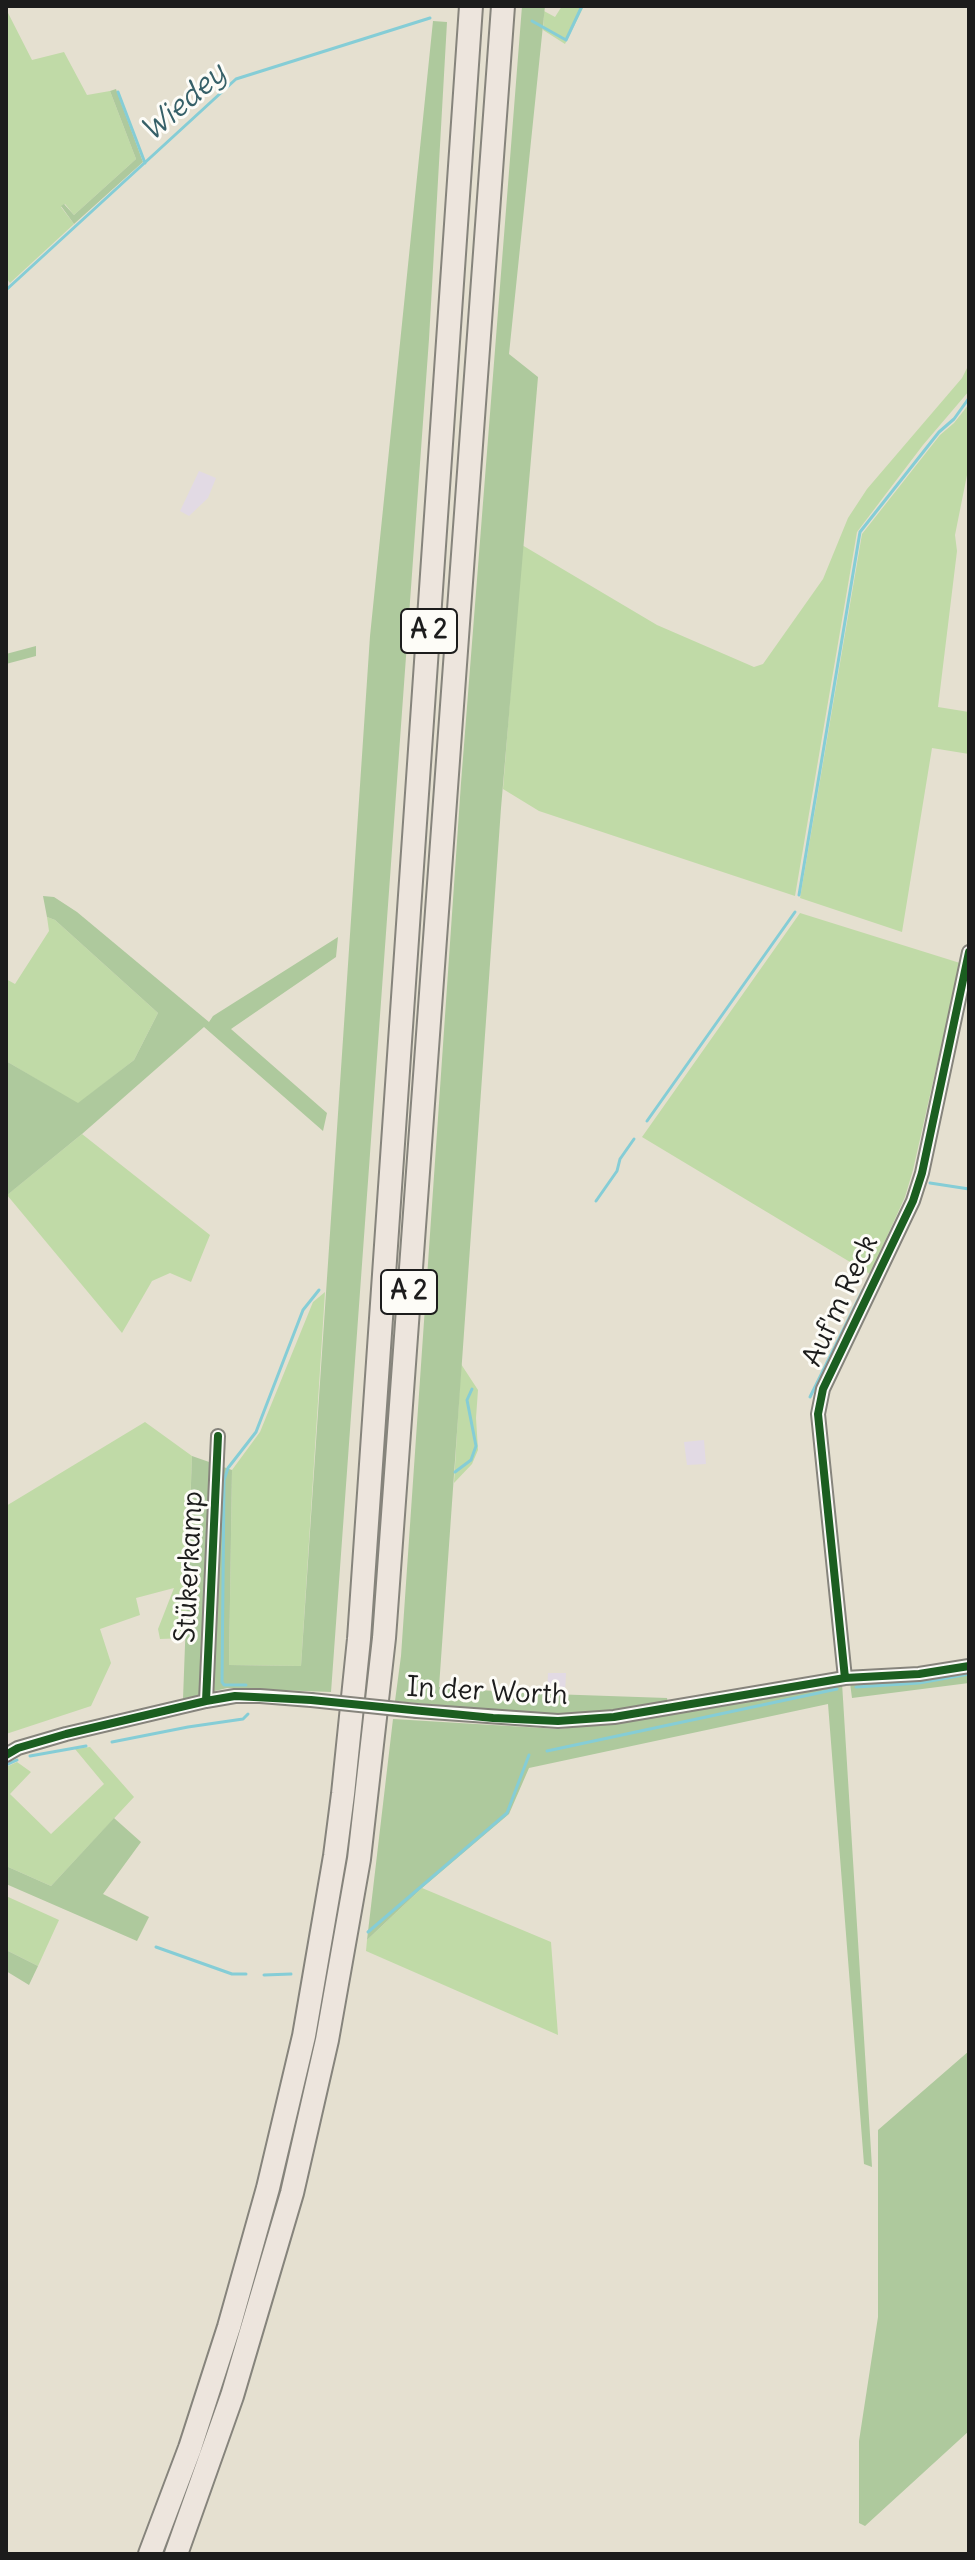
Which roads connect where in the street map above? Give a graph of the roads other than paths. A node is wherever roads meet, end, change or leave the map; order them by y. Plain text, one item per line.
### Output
1 (471, 6) edge
2 (503, 6) edge
3 (969, 952) edge
4 (218, 1436) dead end
5 (969, 1666) edge
6 (845, 1678) junction
7 (206, 1701) junction
8 (6, 1755) edge
9 (150, 2554) edge
10 (176, 2554) edge

1 - 9 highway, A 2
2 - 10 highway, A 2
3 - 6 street, Auf'm Reck
4 - 7 street, Stükerkamp
5 - 6 street, In der Worth
6 - 7 street, In der Worth, bridge
7 - 8 street, In der Worth

